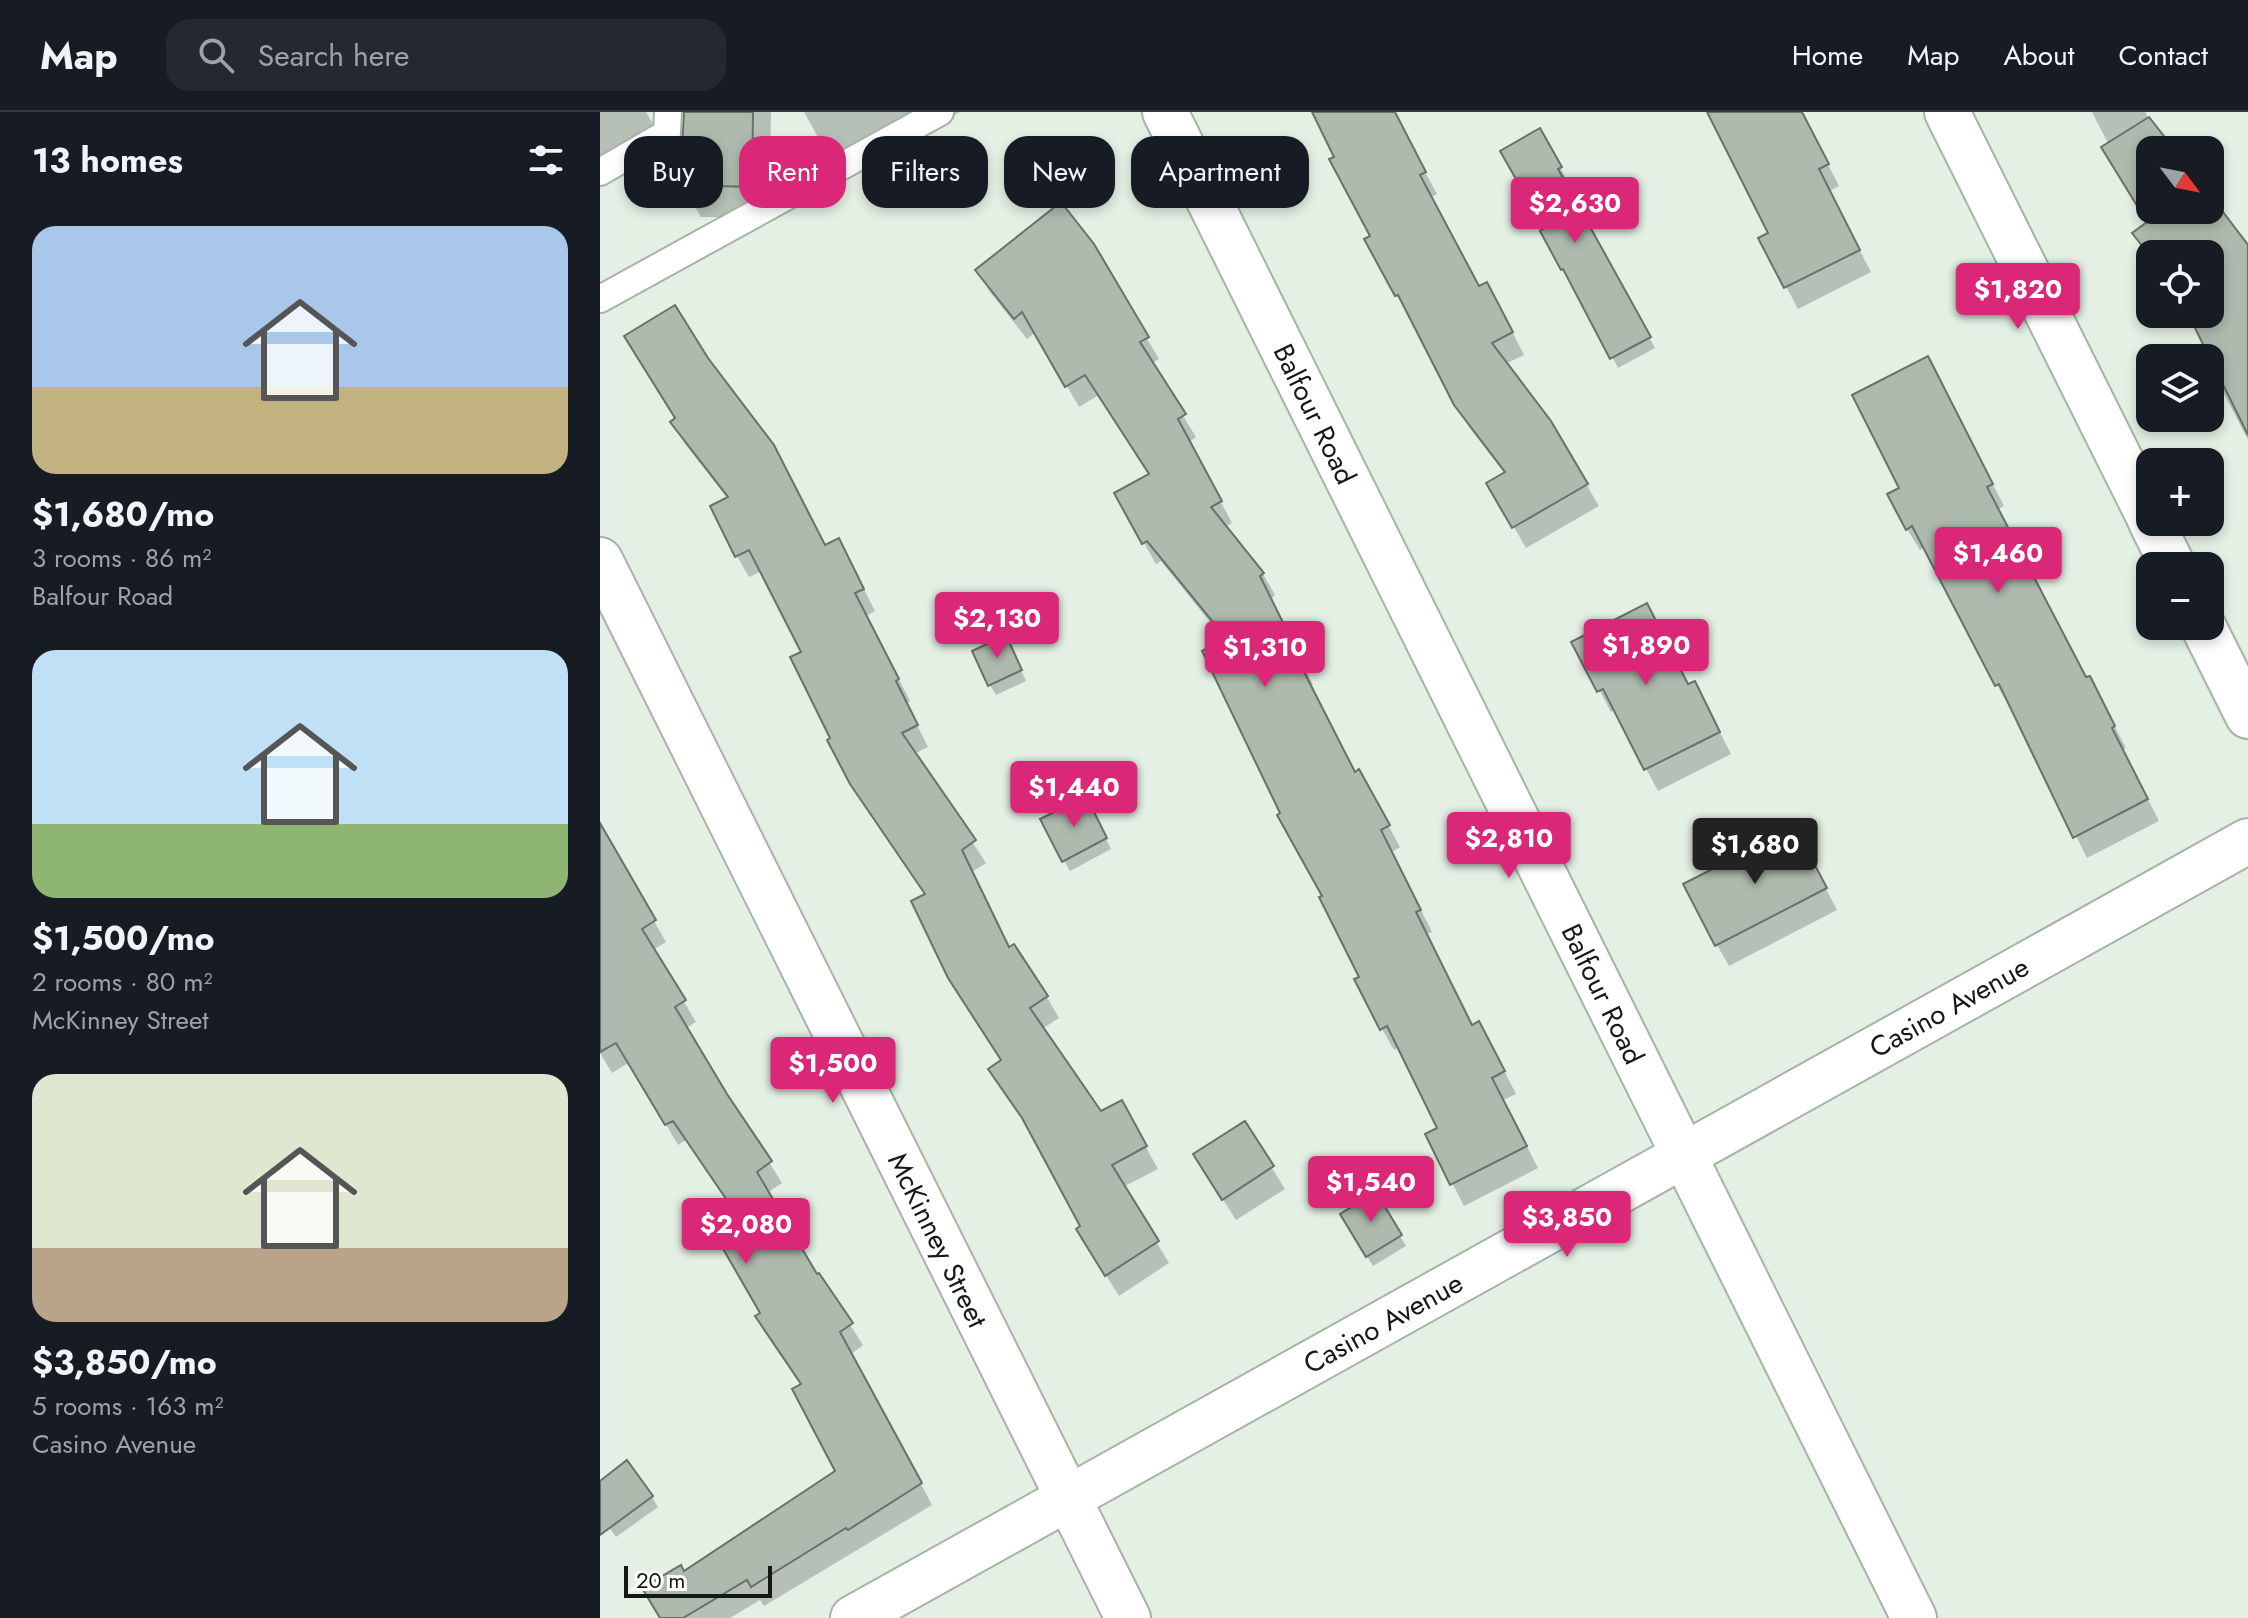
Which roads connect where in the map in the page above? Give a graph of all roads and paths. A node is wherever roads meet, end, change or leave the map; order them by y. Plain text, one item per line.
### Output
1 (668, 112) edge
2 (940, 112) edge
3 (1165, 112) edge
4 (1947, 112) edge
5 (600, 172) edge
6 (600, 299) edge
7 (2136, 491) edge
8 (600, 560) edge
9 (2210, 640) edge
10 (2248, 716) edge
11 (2248, 841) edge
12 (1684, 1155) junction
13 (1067, 1499) junction
14 (853, 1618) edge
15 (1128, 1618) edge
16 (1914, 1618) edge

1 - 5 lane
2 - 6 lane
3 - 12 street, Balfour Road
4 - 7 street
8 - 13 street, McKinney Street
9 - 10 street
11 - 12 street, Casino Avenue
12 - 13 street, Casino Avenue
12 - 16 street, Balfour Road
13 - 14 street, Casino Avenue
13 - 15 street, McKinney Street

